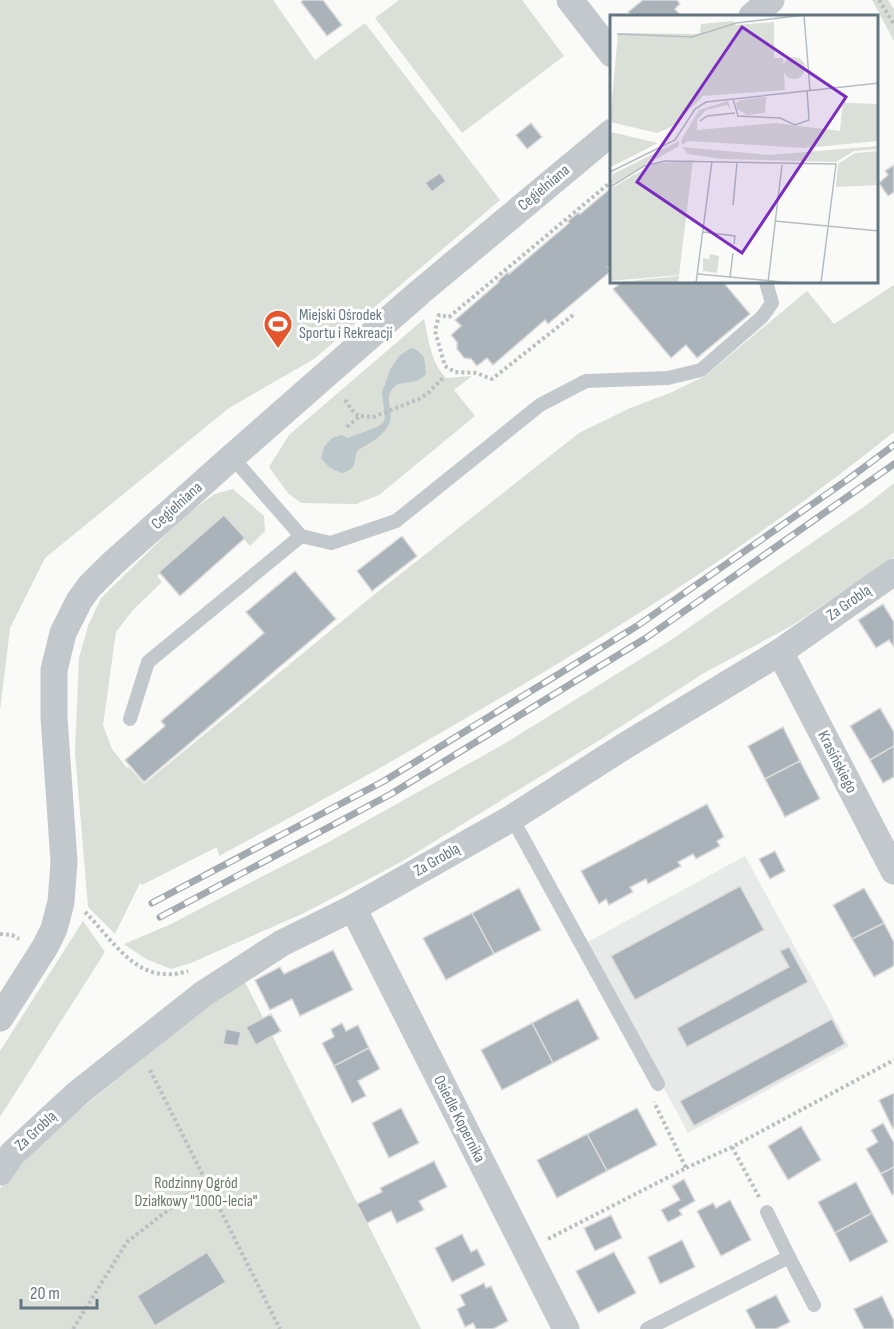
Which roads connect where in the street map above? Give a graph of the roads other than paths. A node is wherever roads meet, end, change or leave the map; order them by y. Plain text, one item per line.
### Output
1 (570, 0) edge
2 (771, 0) edge
3 (753, 15) edge
4 (610, 51) edge
5 (610, 134) edge
6 (767, 284) edge
7 (232, 457) junction
8 (301, 536) junction
9 (894, 572) edge
10 (780, 652) junction
11 (130, 719) dead end
12 (512, 818) junction
13 (894, 871) edge
14 (353, 908) junction
15 (0, 1018) edge
16 (658, 1084) road end
17 (0, 1172) edge
18 (767, 1212) road end
19 (789, 1257) junction
20 (814, 1305) dead end
21 (566, 1329) edge
22 (647, 1329) edge

1 - 4 street
2 - 3 street
5 - 7 street, Cegielniana
6 - 8 lane
7 - 8 lane
7 - 15 street, Cegielniana
8 - 11 lane
9 - 10 street, Za Groblą
10 - 12 street, Za Groblą
10 - 13 street, Krasińskiego
12 - 14 street, Za Groblą
12 - 16 lane
14 - 17 street, Za Groblą
14 - 21 street, Osiedle Kopernika
18 - 19 lane
19 - 20 lane
19 - 22 lane

